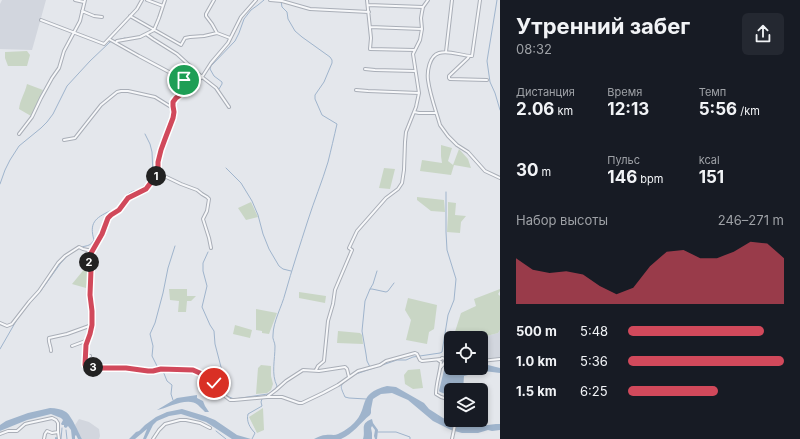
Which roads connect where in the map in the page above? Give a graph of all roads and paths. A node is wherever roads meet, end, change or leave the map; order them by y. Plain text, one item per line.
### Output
1 (75, 0) edge
2 (142, 0) edge
3 (147, 0) edge
4 (165, 0) edge
5 (214, 0) edge
6 (256, 0) edge
7 (270, 0) edge
8 (367, 0) edge
9 (428, 0) edge
10 (452, 0) edge
11 (480, 0) edge
12 (84, 1) edge
13 (368, 5) junction
14 (163, 6) junction
15 (423, 7) junction
16 (82, 11) junction
17 (369, 12) junction
18 (130, 16) junction
19 (102, 17) dead end
20 (42, 20) dead end
21 (370, 27) junction
22 (422, 29) junction
23 (154, 30) junction
24 (74, 32) junction
25 (217, 33) junction
26 (146, 34) junction
27 (230, 38) junction
28 (109, 39) junction
29 (116, 43) junction
30 (414, 50) junction
31 (446, 52) junction
32 (469, 56) junction
33 (364, 69) dead end
34 (415, 71) junction
35 (202, 77) junction
36 (487, 80) dead end
37 (192, 86) junction
38 (356, 90) dead end
39 (419, 93) junction
40 (173, 106) junction
41 (229, 107) dead end
42 (414, 112) junction
43 (436, 113) junction
44 (19, 134) dead end
45 (64, 140) dead end
46 (158, 173) junction
47 (500, 178) edge
48 (211, 248) dead end
49 (92, 251) junction
50 (0, 323) edge
51 (92, 325) junction
52 (88, 340) junction
53 (72, 346) dead end
54 (51, 351) dead end
55 (85, 354) junction
56 (441, 359) joint
57 (500, 359) edge
58 (85, 360) junction
59 (438, 360) junction
60 (488, 360) edge
61 (441, 362) junction
62 (444, 364) edge
63 (444, 364) edge
64 (440, 368) junction
65 (316, 370) junction
66 (349, 377) junction
67 (266, 396) junction
68 (444, 398) edge
69 (455, 427) edge
70 (210, 428) dead end
71 (58, 432) junction
72 (0, 434) edge
73 (44, 439) edge
74 (59, 439) edge
75 (153, 439) edge
76 (452, 439) edge

1 - 12 street
2 - 18 street
3 - 14 street
4 - 14 street
5 - 25 street
6 - 27 street
7 - 17 street
8 - 13 street
9 - 15 street
10 - 31 street
11 - 32 street
12 - 16 street
13 - 15 street
13 - 17 street
14 - 23 street
15 - 22 street
16 - 19 street
16 - 24 street
17 - 21 street
18 - 23 street
18 - 28 street
20 - 24 street
21 - 22 street
21 - 30 street
22 - 30 street
23 - 25 street
23 - 26 street
24 - 28 street
24 - 44 street
25 - 27 street
26 - 29 street
26 - 35 street
27 - 35 street
28 - 29 street
29 - 37 street
30 - 34 street
31 - 32 street
31 - 43 street
32 - 36 street
33 - 34 street
34 - 39 street
35 - 37 street
35 - 41 street
37 - 40 street
38 - 39 street
39 - 42 street
40 - 45 street
40 - 46 street
42 - 43 street
42 - 65 street
43 - 47 street
46 - 48 street
46 - 49 street
49 - 50 street
49 - 51 street
51 - 52 street
51 - 54 street
52 - 53 street
52 - 55 street
55 - 58 street
55 - 58 street
56 - 59 street
56 - 61 street
57 - 60 street
58 - 67 street
59 - 61 street
59 - 66 street
61 - 62 street
61 - 64 street
63 - 64 street
64 - 68 street
65 - 66 street
65 - 67 street
66 - 67 street
69 - 76 street
70 - 75 street
71 - 72 street
71 - 73 street
71 - 74 street

